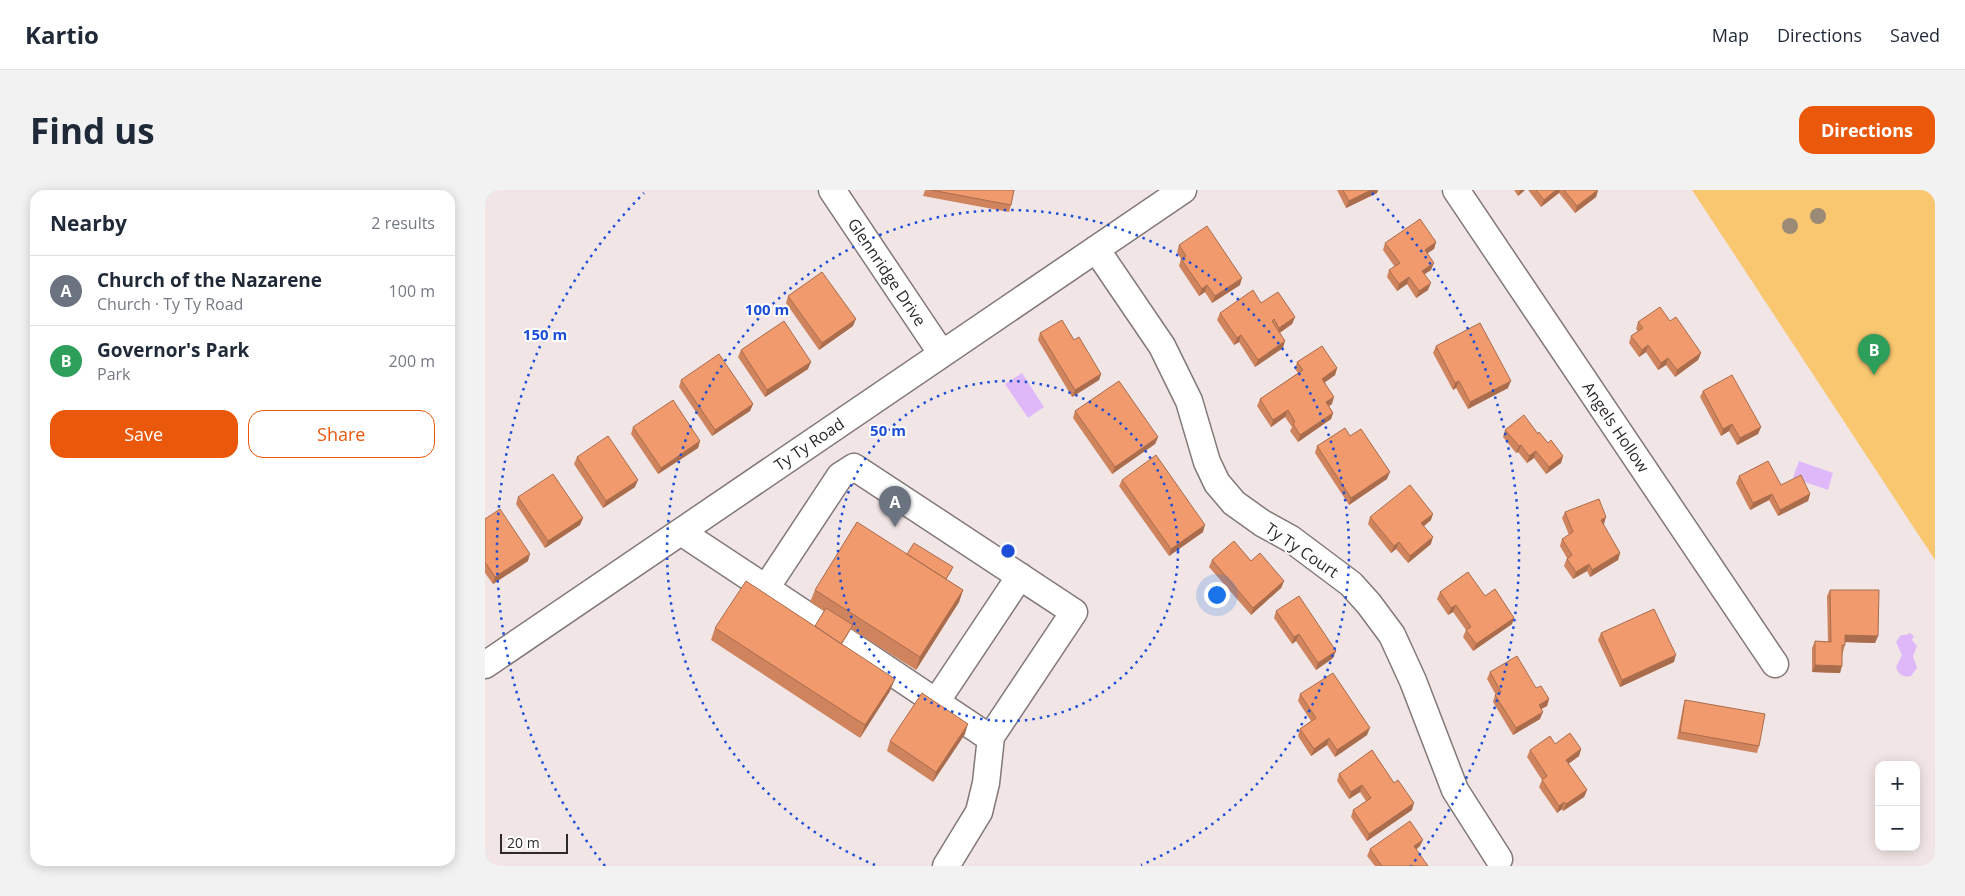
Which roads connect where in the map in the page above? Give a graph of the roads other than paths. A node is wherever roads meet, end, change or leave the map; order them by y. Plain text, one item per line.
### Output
1 (832, 190) edge
2 (1183, 190) edge
3 (1456, 190) edge
4 (1096, 249) junction
5 (942, 354) junction
6 (681, 532) junction
7 (1020, 576) junction
8 (765, 588) junction
9 (817, 622) edge
10 (845, 641) edge
11 (1775, 664) dead end
12 (485, 665) edge
13 (937, 702) junction
14 (991, 737) junction
15 (1499, 858) dead end
16 (946, 866) edge

1 - 5 street, Glennridge Drive
2 - 4 street, Ty Ty Road
3 - 11 street, Angels Hollow
4 - 5 street, Ty Ty Road
4 - 15 street, Ty Ty Court
5 - 6 street, Ty Ty Road
6 - 8 street
6 - 12 street, Ty Ty Road
7 - 8 street
7 - 13 street
7 - 14 street
8 - 9 street
10 - 13 street
13 - 14 street
14 - 16 street

